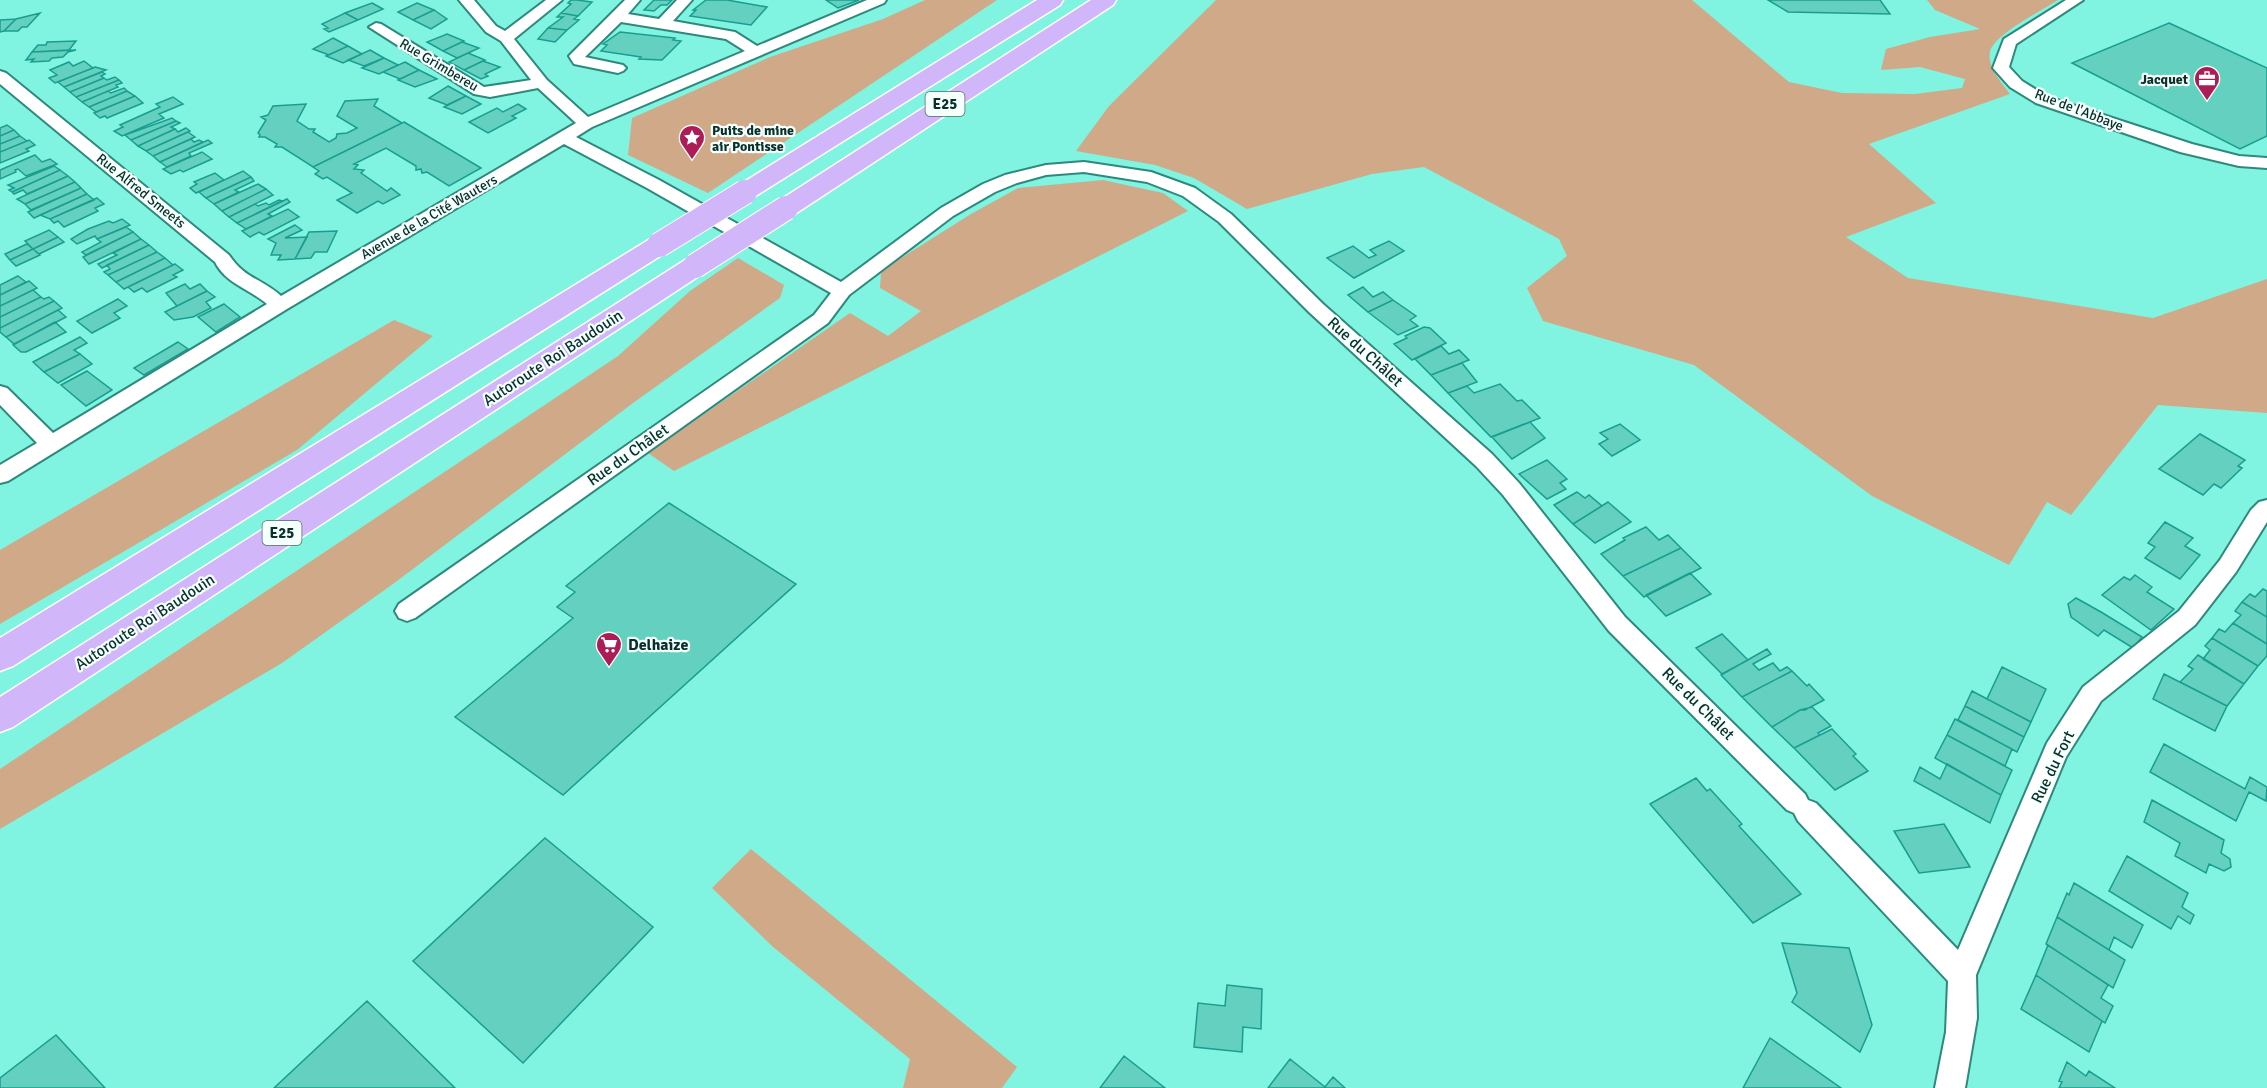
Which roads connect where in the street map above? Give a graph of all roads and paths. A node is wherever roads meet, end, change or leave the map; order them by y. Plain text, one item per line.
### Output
1 (466, 0) edge
2 (555, 0) edge
3 (633, 0) edge
4 (685, 0) edge
5 (879, 0) edge
6 (1052, 0) edge
7 (1105, 0) edge
8 (2076, 0) edge
9 (618, 17) junction
10 (663, 24) junction
11 (376, 27) dead end
12 (506, 38) junction
13 (755, 51) junction
14 (618, 68) dead end
15 (0, 76) edge
16 (541, 83) junction
17 (586, 124) junction
18 (565, 138) junction
19 (2267, 163) edge
20 (842, 291) junction
21 (279, 305) junction
22 (0, 393) edge
23 (51, 444) junction
24 (0, 475) edge
25 (2267, 508) edge
26 (407, 611) dead end
27 (0, 656) edge
28 (0, 716) edge
29 (1962, 975) junction
30 (1950, 1088) edge

1 - 12 street
2 - 12 street
3 - 9 street
4 - 10 street
5 - 13 street, Avenue de la Cité Wauters
6 - 27 highway, E25, bridge
7 - 28 highway, Autoroute Roi Baudouin / E25, bridge
8 - 19 street, Rue de l'Abbaye
9 - 10 street
9 - 14 street
10 - 13 street
11 - 16 street, Rue Grimbereu
12 - 16 street
13 - 17 street, Avenue de la Cité Wauters
15 - 21 street, Rue Alfred Smeets
16 - 17 street
17 - 18 street, Avenue de la Cité Wauters
18 - 20 street
18 - 21 street, Avenue de la Cité Wauters
20 - 26 street, Rue du Châlet
20 - 29 street, Rue du Châlet
21 - 23 street, Avenue de la Cité Wauters
22 - 23 street
23 - 24 street, Avenue de la Cité Wauters
25 - 29 street, Rue du Fort
29 - 30 street, Rue du Fort

